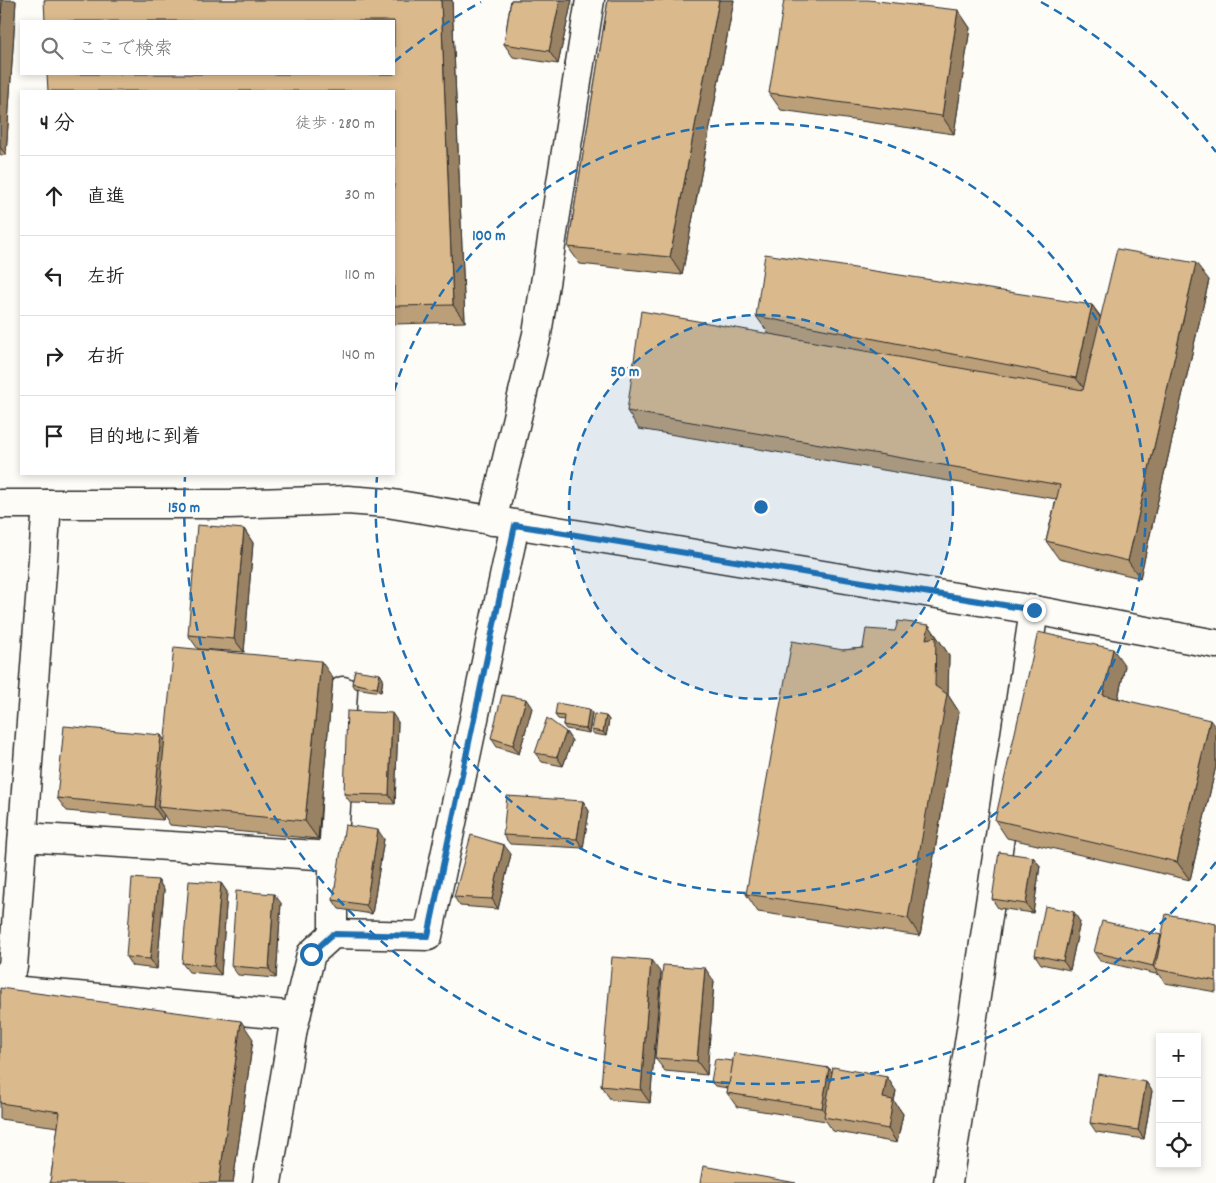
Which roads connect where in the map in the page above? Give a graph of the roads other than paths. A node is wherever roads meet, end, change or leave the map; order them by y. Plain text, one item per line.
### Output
1 (590, 0) edge
2 (0, 504) edge
3 (47, 504) junction
4 (504, 523) junction
5 (1034, 610) junction
6 (1216, 644) edge
7 (344, 690) dead end
8 (23, 837) junction
9 (333, 856) junction
10 (333, 934) junction
11 (0, 984) edge
12 (0, 989) edge
13 (296, 1016) junction
14 (267, 1183) edge
15 (948, 1183) edge

1 - 4 street
2 - 3 street
3 - 4 street
3 - 8 street
4 - 5 street
4 - 10 street
5 - 6 street
5 - 15 street
7 - 9 street
8 - 9 street
8 - 11 street
9 - 10 street
10 - 13 street
12 - 13 street
13 - 14 street

